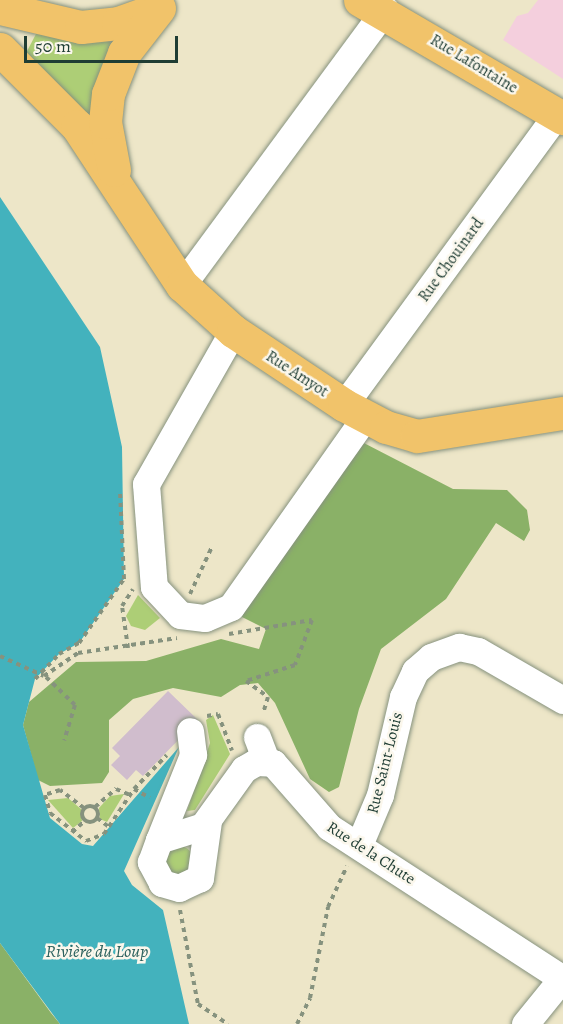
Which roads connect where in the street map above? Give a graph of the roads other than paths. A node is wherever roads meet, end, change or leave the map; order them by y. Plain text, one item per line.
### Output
1 (372, 3) edge
2 (167, 4) edge
3 (0, 8) edge
4 (0, 49) edge
5 (560, 116) edge
6 (113, 179) junction
7 (182, 285) junction
8 (233, 331) junction
9 (354, 411) junction
10 (563, 412) edge
11 (563, 700) edge
12 (189, 731) dead end
13 (208, 821) junction
14 (159, 840) junction
15 (353, 855) junction
16 (562, 978) edge
17 (525, 1024) edge

1 - 5 main road, Rue Lafontaine
1 - 7 street
2 - 3 main road
2 - 6 main road
4 - 6 main road, Rue Amyot
5 - 9 street, Rue Chouinard
6 - 7 main road, Rue Amyot
7 - 8 main road, Rue Amyot
8 - 9 main road, Rue Amyot
8 - 9 street, Rue Chouinard
9 - 10 main road, Rue Amyot
11 - 15 street, Rue Saint-Louis
12 - 14 street
13 - 14 street
13 - 14 street
13 - 15 street, Rue de la Chute
15 - 16 street, Rue de la Chute
16 - 17 street

